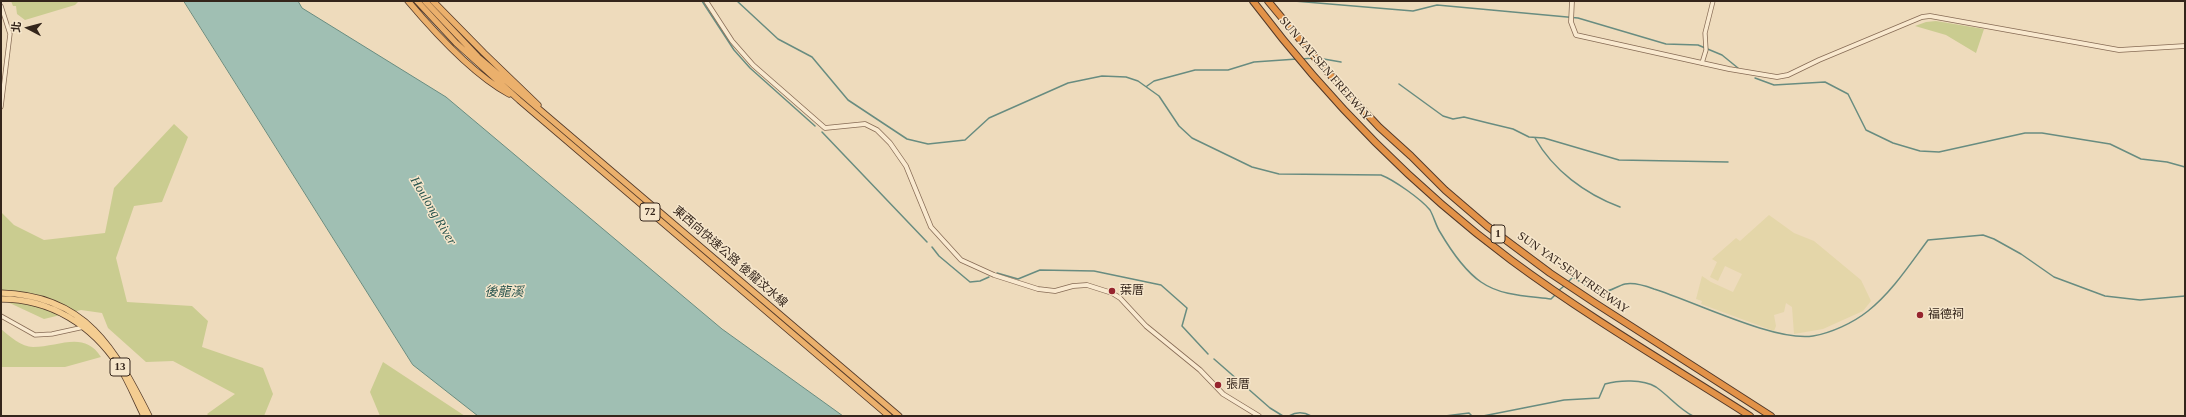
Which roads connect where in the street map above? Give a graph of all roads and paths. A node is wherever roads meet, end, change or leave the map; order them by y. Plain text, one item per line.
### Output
1 (408, 1) edge
2 (417, 1) edge
3 (425, 1) edge
4 (433, 1) edge
5 (706, 1) edge
6 (1254, 1) edge
7 (1268, 1) edge
8 (1572, 1) edge
9 (1713, 1) edge
10 (1, 6) edge
11 (2185, 46) edge
12 (1702, 63) junction
13 (519, 100) junction
14 (1, 107) edge
15 (546, 114) junction
16 (1, 293) edge
17 (1, 299) edge
18 (1, 316) edge
19 (74, 317) junction
20 (84, 327) junction
21 (91, 327) junction
22 (144, 416) edge
23 (149, 416) edge
24 (889, 416) edge
25 (899, 416) edge
26 (1259, 416) edge
27 (1750, 416) edge
28 (1771, 416) edge

1 - 13 highway
2 - 13 highway, 東西向快速公路 後龍汶水線 / 72
3 - 15 highway, 東西向快速公路 後龍汶水線 / 72
4 - 15 highway
5 - 26 street
6 - 27 highway, SUN YAT-SEN FREEWAY / 1
7 - 28 highway, SUN YAT-SEN FREEWAY / 1
8 - 12 street
9 - 12 street
10 - 14 street
11 - 12 street
13 - 24 highway, 東西向快速公路 後龍汶水線 / 72
15 - 25 highway, 東西向快速公路 後龍汶水線 / 72
16 - 19 main road, 13
17 - 19 main road, 13
18 - 20 street
19 - 20 main road, 13
19 - 21 main road, 13
20 - 21 street
20 - 22 main road, 13
21 - 23 main road, 13

